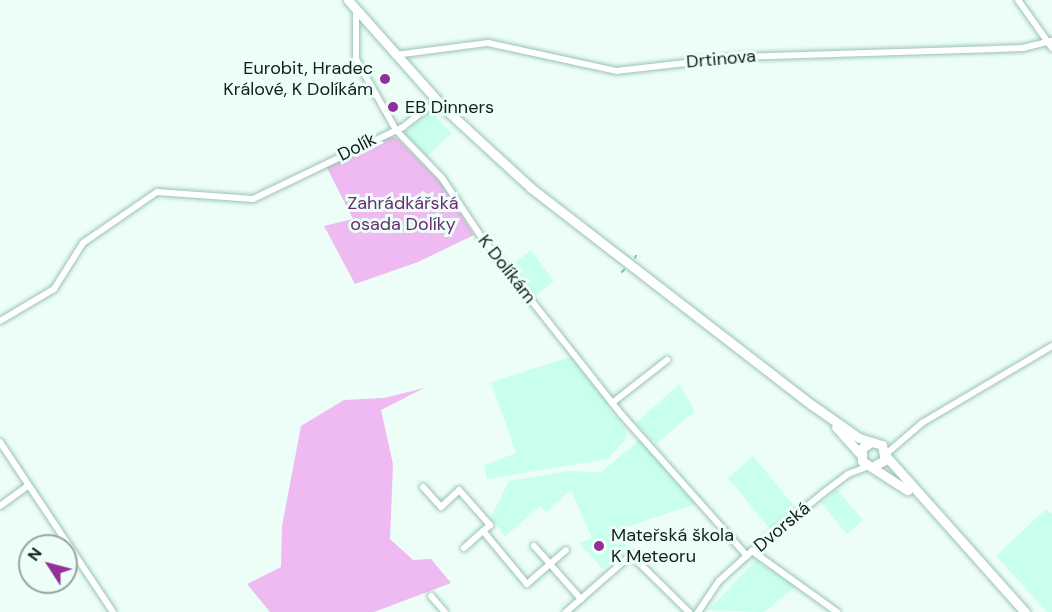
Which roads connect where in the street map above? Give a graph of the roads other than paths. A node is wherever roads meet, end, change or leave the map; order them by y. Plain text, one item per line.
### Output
1 (1018, 0) edge
2 (351, 3) edge
3 (1050, 44) edge
4 (394, 55) junction
5 (443, 107) junction
6 (396, 130) junction
7 (0, 321) edge
8 (1052, 346) edge
9 (667, 360) dead end
10 (612, 403) junction
11 (812, 405) junction
12 (900, 438) junction
13 (0, 442) edge
14 (875, 442) junction
15 (886, 455) junction
16 (861, 456) junction
17 (871, 467) junction
18 (848, 474) junction
19 (459, 483) dead end
20 (28, 486) junction
21 (423, 487) dead end
22 (459, 490) junction
23 (0, 506) edge
24 (932, 511) junction
25 (483, 531) junction
26 (534, 546) dead end
27 (464, 548) dead end
28 (566, 550) dead end
29 (750, 554) junction
30 (550, 564) junction
31 (431, 596) dead end
32 (581, 599) junction
33 (113, 612) edge
34 (445, 612) edge
35 (566, 612) edge
36 (689, 612) edge
37 (698, 612) edge
38 (837, 612) edge
39 (1024, 612) edge

1 - 3 street
2 - 4 main road
2 - 6 street, K Dolíkám
3 - 4 street, Drtinova
4 - 5 main road
5 - 6 street, Dolík
5 - 11 main road
6 - 7 street, Dolík
6 - 10 street, K Dolíkám
8 - 12 street, Dvorská
9 - 10 street
10 - 29 street, K Dolíkám
11 - 14 main road
11 - 16 main road
12 - 14 street, Dvorská
12 - 15 street, Dvorská
13 - 20 street
14 - 15 main road
14 - 16 main road, Dvorská
15 - 17 main road, Dvorská
15 - 24 main road
16 - 17 main road
16 - 18 street, Dvorská
17 - 18 street, Dvorská
17 - 24 main road
18 - 29 street, Dvorská
19 - 22 street
20 - 23 street
20 - 33 street
21 - 22 street
22 - 25 street
24 - 39 main road
25 - 27 street
25 - 30 street
26 - 30 street
28 - 30 street
29 - 37 street, Dvorská
29 - 38 street, K Dolíkám
30 - 32 street
31 - 34 street
32 - 35 street
32 - 36 street

